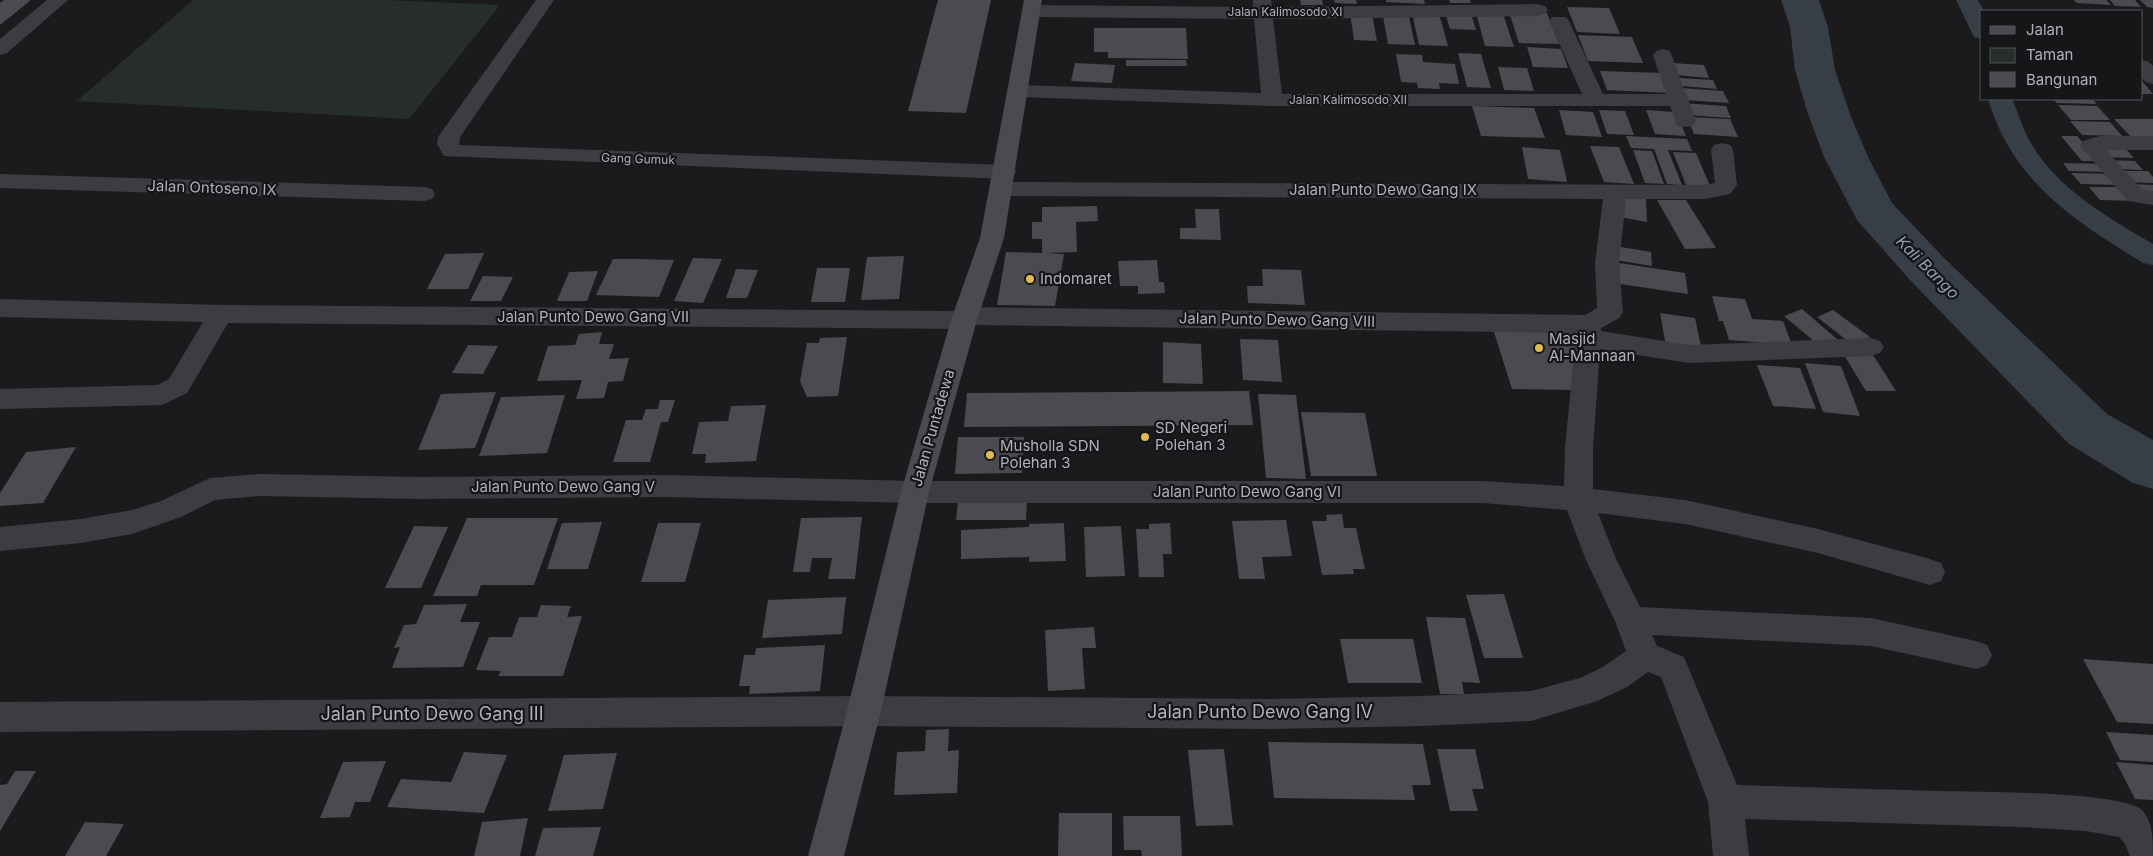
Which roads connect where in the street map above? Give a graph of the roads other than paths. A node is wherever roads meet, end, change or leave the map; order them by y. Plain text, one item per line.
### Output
1 (59, 0) edge
2 (545, 0) edge
3 (1032, 5) edge
4 (1262, 6) edge
5 (1538, 10) dead end
6 (1559, 21) dead end
7 (0, 50) edge
8 (1663, 55) dead end
9 (2143, 67) edge
10 (2153, 80) edge
11 (1019, 91) junction
12 (1272, 100) junction
13 (1678, 100) junction
14 (1596, 101) junction
15 (1684, 120) dead end
16 (2153, 143) edge
17 (1722, 150) dead end
18 (0, 181) edge
19 (1004, 181) junction
20 (1615, 191) junction
21 (424, 194) dead end
22 (2153, 198) edge
23 (0, 308) edge
24 (222, 314) junction
25 (965, 318) junction
26 (1588, 331) junction
27 (1870, 347) dead end
28 (0, 399) edge
29 (915, 492) junction
30 (1578, 499) junction
31 (0, 539) edge
32 (1930, 572) dead end
33 (1631, 620) junction
34 (1976, 655) dead end
35 (1644, 656) junction
36 (864, 711) junction
37 (0, 717) edge
38 (1726, 802) junction
39 (826, 856) edge
40 (1731, 856) edge
41 (2148, 856) edge

1 - 7 street
2 - 19 street, Gang Gumuk
3 - 4 street, Jalan Kalimosodo XI
3 - 11 street, Jalan Puntadewa
4 - 5 street, Jalan Kalimosodo XI
4 - 12 street
6 - 14 street
8 - 13 street
9 - 10 street
11 - 12 street, Jalan Kalimosodo XII
11 - 19 street, Jalan Puntadewa
12 - 14 street, Jalan Kalimosodo XII
13 - 14 street, Jalan Kalimosodo XII
13 - 15 street
16 - 22 street
17 - 20 street, Jalan Punto Dewo Gang IX
18 - 21 street, Jalan Ontoseno IX
19 - 20 street, Jalan Punto Dewo Gang IX
19 - 25 street, Jalan Puntadewa
20 - 26 street
23 - 24 street, Jalan Punto Dewo Gang VII
24 - 25 street, Jalan Punto Dewo Gang VII
24 - 28 street
25 - 26 street, Jalan Punto Dewo Gang VIII
25 - 29 street, Jalan Puntadewa
26 - 27 street, Jalan Punto Dewo Gang VIII
26 - 30 street
29 - 30 street, Jalan Punto Dewo Gang VI
29 - 31 street, Jalan Punto Dewo Gang V
29 - 36 street, Jalan Puntadewa
30 - 32 street, Jalan Punto Dewo Gang VI
30 - 33 street
33 - 34 street
33 - 35 street
35 - 36 street, Jalan Punto Dewo Gang IV
35 - 38 street
36 - 37 street, Jalan Punto Dewo Gang III
36 - 39 street, Jalan Puntadewa
38 - 40 street
38 - 41 street

